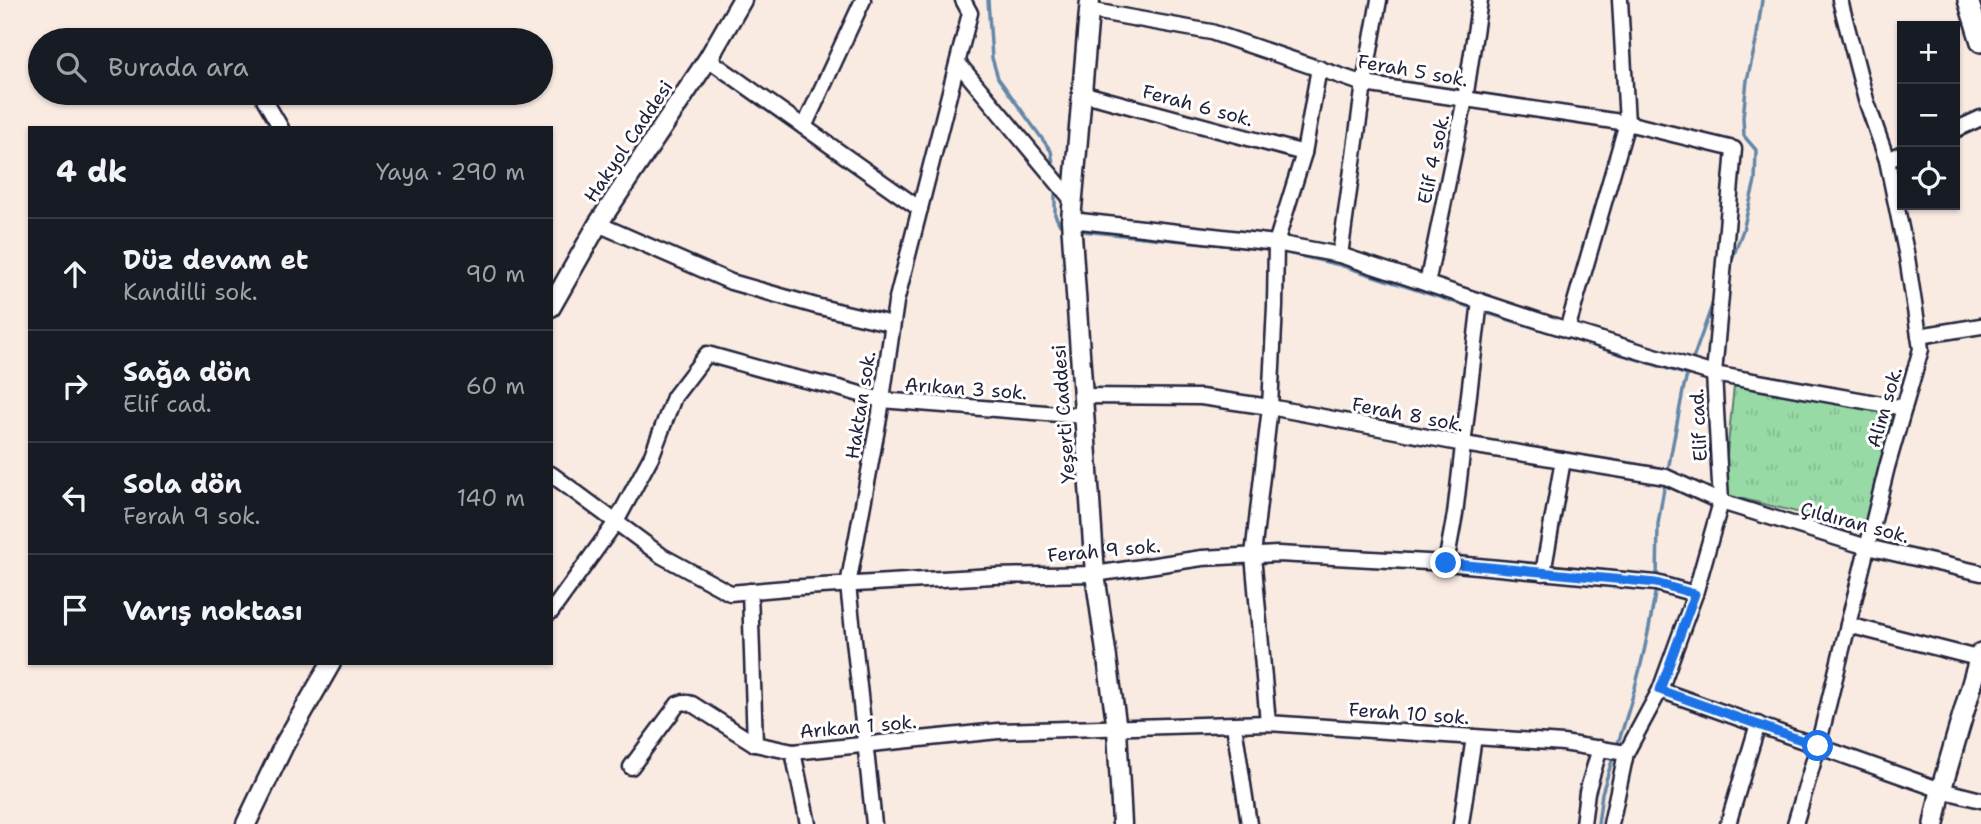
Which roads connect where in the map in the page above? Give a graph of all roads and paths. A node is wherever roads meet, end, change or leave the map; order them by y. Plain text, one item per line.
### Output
1 (742, 0) edge
2 (863, 0) edge
3 (963, 0) edge
4 (1379, 0) edge
5 (1480, 0) edge
6 (1620, 0) edge
7 (1840, 0) edge
8 (1968, 0) edge
9 (1089, 5) edge
10 (1981, 42) edge
11 (708, 59) junction
12 (958, 63) junction
13 (1319, 68) junction
14 (1364, 83) junction
15 (1081, 93) junction
16 (1465, 99) junction
17 (268, 105) edge
18 (1981, 118) edge
19 (1627, 123) junction
20 (280, 126) edge
21 (804, 127) junction
22 (1960, 128) edge
23 (1734, 149) joint
24 (1304, 153) junction
25 (1897, 155) edge
26 (1887, 160) junction
27 (1072, 200) junction
28 (920, 209) junction
29 (1071, 220) junction
30 (598, 224) junction
31 (1276, 243) junction
32 (1340, 255) junction
33 (1427, 284) junction
34 (1480, 302) junction
35 (553, 303) edge
36 (892, 324) junction
37 (1981, 326) edge
38 (1567, 330) junction
39 (1919, 336) junction
40 (1714, 374) junction
41 (1083, 396) junction
42 (881, 400) junction
43 (1270, 407) junction
44 (1904, 408) junction
45 (1084, 416) junction
46 (1464, 444) junction
47 (1563, 460) junction
48 (553, 475) edge
49 (1721, 502) junction
50 (616, 522) junction
51 (1867, 547) junction
52 (1253, 555) junction
53 (1446, 563) junction
54 (1543, 572) junction
55 (1981, 573) edge
56 (1095, 574) junction
57 (848, 585) junction
58 (750, 591) junction
59 (1695, 594) junction
60 (553, 609) edge
61 (1848, 625) junction
62 (1980, 657) edge
63 (330, 665) edge
64 (1660, 690) junction
65 (1268, 723) junction
66 (1758, 724) junction
67 (1234, 725) junction
68 (1116, 729) junction
69 (1474, 737) junction
70 (755, 744) junction
71 (865, 746) junction
72 (1818, 746) junction
73 (1600, 748) junction
74 (793, 752) junction
75 (1626, 753) junction
76 (631, 767) dead end
77 (1941, 790) junction
78 (1981, 800) edge
79 (246, 824) edge
80 (808, 824) edge
81 (874, 824) edge
82 (1122, 824) edge
83 (1249, 824) edge
84 (1461, 824) edge
85 (1583, 824) edge
86 (1611, 824) edge
87 (1728, 824) edge
88 (1795, 824) edge
89 (1934, 824) edge

1 - 11 street, Hakyol Caddesi
2 - 21 street
3 - 12 street, Haktan sok.
4 - 14 street
5 - 16 street, Elif 4 sok.
6 - 19 street
7 - 26 street, Alim sok.
8 - 10 main road
9 - 13 street, Ferah 5 sok.
9 - 15 street, Yeşerti Caddesi
11 - 21 street
11 - 30 street, Hakyol Caddesi
12 - 27 street
12 - 28 street, Haktan sok.
13 - 14 street, Ferah 5 sok.
13 - 24 street
14 - 16 street, Ferah 5 sok.
14 - 32 street
15 - 24 street, Ferah 6 sok.
15 - 27 street, Yeşerti Caddesi
16 - 19 street, Ferah 5 sok.
16 - 33 street, Elif 4 sok.
17 - 20 street
18 - 22 street
19 - 23 street, Ferah 5 sok.
19 - 38 street
21 - 28 street
23 - 40 street, Elif cad.
24 - 31 street
25 - 26 street
26 - 39 street, Alim sok.
27 - 29 street, Yeşerti Caddesi
28 - 36 street, Haktan sok.
29 - 31 street
29 - 41 street, Yeşerti Caddesi
30 - 35 street, Hakyol Caddesi
30 - 36 street
31 - 32 street
31 - 43 street
32 - 33 street
33 - 34 street
34 - 38 street
34 - 46 street
36 - 42 street, Haktan sok.
37 - 39 street
38 - 40 street
39 - 44 street, Alim sok.
40 - 44 street
40 - 49 street, Elif cad.
41 - 43 street, Ferah 8 sok.
41 - 45 street, Yeşerti Caddesi
42 - 45 street, Arıkan 3 sok.
42 - 50 street, Arıkan 3 sok.
42 - 57 street, Haktan sok.
43 - 46 street, Ferah 8 sok.
43 - 52 street
44 - 51 street, Alim sok.
45 - 56 street, Yeşerti Caddesi
46 - 47 street, Ferah 8 sok.
46 - 53 street
47 - 49 street, Ferah 8 sok.
47 - 54 street
48 - 50 street, Ferah 9 sok.
49 - 51 street, Çıldıran sok.
49 - 59 street, Elif cad.
50 - 58 street, Ferah 9 sok.
50 - 60 street
51 - 55 street, Çıldıran sok.
51 - 61 street, Alim sok.
52 - 53 street, Ferah 9 sok.
52 - 56 street, Ferah 9 sok.
52 - 65 street
53 - 54 street, Ferah 9 sok.
54 - 59 street, Ferah 9 sok.
56 - 57 street, Ferah 9 sok.
56 - 68 street, Yeşerti Caddesi
57 - 58 street, Ferah 9 sok.
57 - 71 street, Haktan sok.
58 - 70 street
59 - 64 street, Elif cad.
61 - 62 street
61 - 72 street, Alim sok.
62 - 77 main road
63 - 79 street
64 - 66 street
64 - 75 street
65 - 67 street, Ferah 10 sok.
65 - 69 street, Ferah 10 sok.
66 - 72 street
66 - 87 street
67 - 68 street, Ferah 10 sok.
67 - 83 street
68 - 71 street, Arıkan 1 sok.
68 - 82 street, Yeşerti Caddesi
69 - 73 street, Ferah 10 sok.
69 - 84 street
70 - 74 street, Arıkan 1 sok.
70 - 76 street
71 - 74 street, Arıkan 1 sok.
71 - 81 street, Haktan sok.
72 - 77 street
72 - 88 street, Alim sok.
73 - 75 street, Ferah 10 sok.
73 - 85 street
74 - 80 street
75 - 86 street
77 - 78 street
77 - 89 main road

